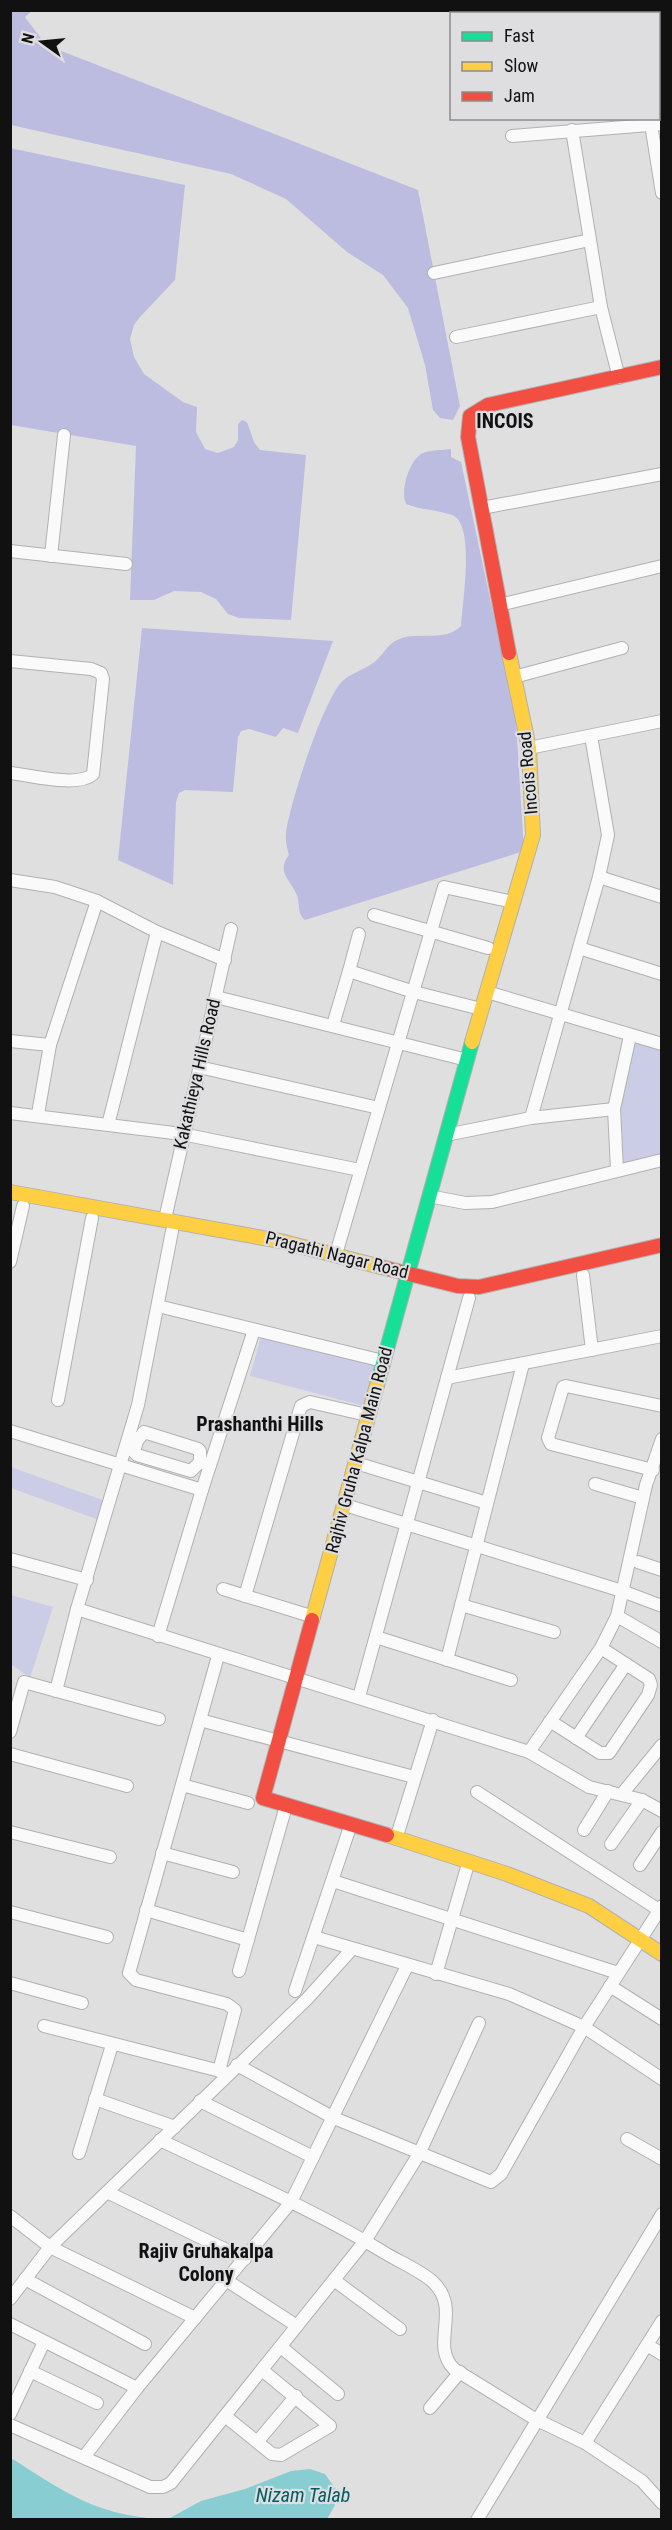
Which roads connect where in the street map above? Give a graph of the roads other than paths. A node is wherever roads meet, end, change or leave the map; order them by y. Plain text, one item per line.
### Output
1 (654, 122) edge
2 (572, 130) junction
3 (512, 136) dead end
4 (662, 193) edge
5 (590, 240) junction
6 (434, 273) dead end
7 (601, 307) junction
8 (456, 337) dead end
9 (662, 367) edge
10 (619, 378) junction
11 (64, 435) dead end
12 (662, 474) edge
13 (482, 508) junction
14 (10, 551) edge
15 (51, 556) junction
16 (126, 564) dead end
17 (662, 566) edge
18 (499, 605) junction
19 (622, 648) dead end
20 (10, 661) edge
21 (514, 677) junction
22 (662, 721) edge
23 (591, 736) junction
24 (530, 748) junction
25 (10, 773) edge
26 (599, 877) junction
27 (10, 880) edge
28 (661, 896) edge
29 (97, 901) junction
30 (513, 902) junction
31 (374, 915) dead end
32 (231, 929) dead end
33 (157, 932) junction
34 (359, 933) dead end
35 (431, 933) junction
36 (488, 948) dead end
37 (579, 948) junction
38 (225, 960) junction
39 (348, 971) junction
40 (662, 974) edge
41 (414, 992) junction
42 (487, 992) junction
43 (216, 997) junction
44 (481, 1009) junction
45 (561, 1014) junction
46 (333, 1025) junction
47 (630, 1036) junction
48 (10, 1041) edge
49 (398, 1041) junction
50 (662, 1044) edge
51 (50, 1045) junction
52 (467, 1060) junction
53 (199, 1067) junction
54 (379, 1108) junction
55 (614, 1108) junction
56 (10, 1113) edge
57 (38, 1114) junction
58 (531, 1118) junction
59 (108, 1125) junction
60 (182, 1134) junction
61 (446, 1135) junction
62 (662, 1160) edge
63 (360, 1170) junction
64 (617, 1170) junction
65 (10, 1192) edge
66 (429, 1196) junction
67 (17, 1205) edge
68 (92, 1218) junction
69 (168, 1225) junction
70 (662, 1245) edge
71 (336, 1254) junction
72 (662, 1258) edge
73 (10, 1262) edge
74 (583, 1275) junction
75 (408, 1277) junction
76 (469, 1298) junction
77 (158, 1306) junction
78 (255, 1330) junction
79 (662, 1336) edge
80 (592, 1350) junction
81 (383, 1361) junction
82 (523, 1364) junction
83 (447, 1378) junction
84 (58, 1400) dead end
85 (662, 1406) edge
86 (367, 1415) junction
87 (10, 1431) edge
88 (662, 1439) edge
89 (133, 1440) junction
90 (122, 1463) junction
91 (356, 1463) junction
92 (205, 1464) junction
93 (653, 1470) junction
94 (418, 1482) junction
95 (595, 1484) dead end
96 (202, 1490) junction
97 (643, 1497) junction
98 (487, 1503) junction
99 (345, 1505) junction
100 (407, 1523) junction
101 (476, 1547) junction
102 (10, 1560) edge
103 (638, 1563) dead end
104 (662, 1570) edge
105 (87, 1580) junction
106 (223, 1589) dead end
107 (622, 1591) junction
108 (245, 1596) junction
109 (461, 1605) junction
110 (662, 1606) edge
111 (77, 1609) junction
112 (617, 1616) junction
113 (314, 1617) junction
114 (554, 1632) dead end
115 (159, 1636) junction
116 (376, 1637) junction
117 (662, 1642) edge
118 (601, 1648) junction
119 (218, 1656) junction
120 (447, 1660) junction
121 (626, 1664) junction
122 (296, 1680) junction
123 (511, 1680) dead end
124 (56, 1691) junction
125 (359, 1697) junction
126 (159, 1719) dead end
127 (200, 1720) junction
128 (433, 1720) junction
129 (550, 1721) junction
130 (10, 1732) edge
131 (576, 1738) junction
132 (281, 1741) junction
133 (662, 1744) edge
134 (529, 1752) junction
135 (10, 1754) edge
136 (414, 1777) junction
137 (182, 1785) junction
138 (127, 1786) dead end
139 (608, 1791) junction
140 (477, 1792) dead end
141 (622, 1794) junction
142 (642, 1800) junction
143 (248, 1803) dead end
144 (286, 1806) junction
145 (662, 1811) edge
146 (351, 1824) junction
147 (584, 1830) dead end
148 (10, 1832) edge
149 (662, 1832) edge
150 (396, 1839) junction
151 (612, 1844) dead end
152 (162, 1853) junction
153 (110, 1857) dead end
154 (468, 1864) junction
155 (640, 1865) dead end
156 (233, 1872) dead end
157 (333, 1881) junction
158 (660, 1908) edge
159 (146, 1910) junction
160 (10, 1912) edge
161 (452, 1919) junction
162 (106, 1937) dead end
163 (314, 1937) junction
164 (248, 1940) junction
165 (639, 1940) junction
166 (352, 1949) junction
167 (662, 1954) edge
168 (407, 1966) junction
169 (239, 1971) dead end
170 (618, 1973) junction
171 (436, 1974) junction
172 (10, 1983) edge
173 (610, 1986) junction
174 (295, 1991) dead end
175 (82, 2002) dead end
176 (662, 2019) edge
177 (479, 2023) dead end
178 (44, 2026) dead end
179 (584, 2026) junction
180 (112, 2045) junction
181 (228, 2070) junction
182 (662, 2079) edge
183 (95, 2099) junction
184 (200, 2101) junction
185 (334, 2118) junction
186 (175, 2127) junction
187 (627, 2139) dead end
188 (160, 2140) junction
189 (79, 2153) dead end
190 (419, 2154) junction
191 (313, 2157) junction
192 (662, 2159) edge
193 (109, 2193) junction
194 (291, 2202) junction
195 (662, 2214) edge
196 (10, 2216) edge
197 (365, 2241) junction
198 (50, 2247) junction
199 (244, 2259) junction
200 (25, 2279) junction
201 (226, 2280) junction
202 (334, 2280) junction
203 (10, 2299) edge
204 (195, 2318) junction
205 (662, 2321) edge
206 (10, 2324) edge
207 (297, 2326) junction
208 (400, 2329) dead end
209 (44, 2342) junction
210 (146, 2344) dead end
211 (647, 2345) junction
212 (280, 2347) junction
213 (662, 2354) edge
214 (262, 2370) junction
215 (30, 2371) junction
216 (459, 2372) junction
217 (137, 2388) junction
218 (338, 2394) dead end
219 (296, 2396) junction
220 (97, 2403) dead end
221 (430, 2408) dead end
222 (10, 2414) edge
223 (225, 2416) junction
224 (535, 2419) junction
225 (10, 2425) edge
226 (257, 2442) junction
227 (585, 2443) junction
228 (84, 2457) junction
229 (662, 2503) edge
230 (477, 2520) edge

1 - 2 street
1 - 4 street
2 - 3 street
2 - 5 street
5 - 6 street
5 - 7 street
7 - 8 street
7 - 10 street
9 - 10 street, Incois Road
10 - 13 street, Incois Road
11 - 15 street
12 - 13 street
13 - 18 street, Incois Road
14 - 15 street
15 - 16 street
17 - 18 street
18 - 21 street, Incois Road
19 - 21 street
20 - 25 street
21 - 24 street, Incois Road
22 - 23 street
23 - 24 street
23 - 26 street
24 - 30 street, Incois Road
26 - 28 street
26 - 37 street
27 - 29 street
29 - 33 street
29 - 51 street
30 - 35 street
30 - 42 street, Incois Road
31 - 35 street
32 - 38 street, Kakathieya Hills Road
33 - 38 street
33 - 59 street
34 - 39 street
35 - 36 street
35 - 41 street
37 - 40 street
37 - 45 street
38 - 43 street, Kakathieya Hills Road
39 - 41 street
39 - 46 street
41 - 44 street
41 - 49 street
42 - 44 street, Incois Road
42 - 45 street
43 - 46 street
43 - 53 street, Kakathieya Hills Road
44 - 52 street, Incois Road
45 - 47 street
45 - 58 street
46 - 49 street
47 - 50 street
47 - 55 street
48 - 51 street
49 - 52 street
49 - 54 street
51 - 57 street
52 - 61 street, Incois Road
53 - 54 street
53 - 60 street, Kakathieya Hills Road
54 - 63 street
55 - 58 street
55 - 64 street
56 - 57 street
57 - 59 street
58 - 61 street
59 - 60 street
60 - 63 street
60 - 69 street, Kakathieya Hills Road
61 - 66 street, Incois Road
62 - 64 street
63 - 71 street
64 - 66 street
65 - 69 street, Pragathi Nagar Road
66 - 75 street, Incois Road
67 - 68 street, Pragathi Nagar Road
67 - 73 street
68 - 69 street, Pragathi Nagar Road
68 - 84 street
69 - 71 street, Pragathi Nagar Road
69 - 75 street, Pragathi Nagar Road
69 - 77 street, Kakathieya Hills Road
70 - 75 street, Pragathi Nagar Road
71 - 75 street, Pragathi Nagar Road
72 - 74 street, Pragathi Nagar Road
74 - 76 street, Pragathi Nagar Road
74 - 80 street
75 - 76 street, Pragathi Nagar Road
75 - 81 street, Rajhiv Gruha Kalpa Main Road
76 - 83 street
77 - 78 street
77 - 89 street, Kakathieya Hills Road
78 - 81 street
78 - 92 street
79 - 80 street
80 - 82 street
81 - 86 street, Rajhiv Gruha Kalpa Main Road
82 - 83 street
82 - 98 street
83 - 94 street
85 - 93 street
86 - 91 street, Rajhiv Gruha Kalpa Main Road
86 - 108 street
87 - 90 street
88 - 93 street
89 - 90 street, Kakathieya Hills Road
89 - 92 street
89 - 92 street
90 - 96 street
90 - 105 street, Kakathieya Hills Road
91 - 94 street
91 - 99 street, Rajhiv Gruha Kalpa Main Road
92 - 96 street
93 - 97 street
94 - 98 street
94 - 100 street
95 - 97 street
96 - 115 street
97 - 107 street
98 - 101 street
99 - 100 street
99 - 113 street, Rajhiv Gruha Kalpa Main Road
100 - 101 street
100 - 116 street
101 - 107 street
101 - 109 street
102 - 105 street
103 - 104 street
105 - 111 street, Kakathieya Hills Road
106 - 108 street
107 - 110 street
107 - 112 street
108 - 113 street
109 - 114 street
109 - 120 street
111 - 115 street
111 - 124 street, Kakathieya Hills Road
112 - 117 street
112 - 118 street
113 - 122 street, Rajhiv Gruha Kalpa Main Road
115 - 119 street
116 - 120 street
116 - 125 street
118 - 121 street
118 - 129 street
119 - 122 street
119 - 127 street
120 - 123 street
121 - 131 street
121 - 131 street
122 - 125 street
122 - 132 street, Rajhiv Gruha Kalpa Main Road
124 - 126 street
124 - 130 street
125 - 128 street
127 - 132 street
127 - 137 street
128 - 134 street
128 - 136 street
129 - 131 street
129 - 134 street
132 - 136 street
132 - 144 street, Rajhiv Gruha Kalpa Main Road
133 - 141 street
134 - 139 street
135 - 138 street
136 - 150 street
137 - 143 street
137 - 152 street
139 - 141 street
139 - 147 street
140 - 158 street
141 - 142 street
142 - 145 street
142 - 151 street
144 - 146 street
144 - 164 street
146 - 150 street
146 - 157 street
148 - 153 street
149 - 155 street
150 - 154 street
152 - 156 street
152 - 159 street
154 - 161 street
154 - 165 street
157 - 161 street
157 - 163 street
158 - 165 street
159 - 164 street
159 - 181 street
160 - 162 street
161 - 170 street
161 - 171 street
163 - 166 street
163 - 174 street
164 - 169 street
165 - 167 street
165 - 170 street
166 - 168 street
166 - 181 street
168 - 171 street
168 - 185 street
170 - 173 street
171 - 179 street
172 - 175 street
173 - 176 street
173 - 179 street
177 - 190 street
178 - 180 street
179 - 182 street
179 - 190 street
180 - 181 street
180 - 183 street
181 - 184 street
181 - 185 street
183 - 186 street
183 - 189 street
184 - 186 street
184 - 191 street
185 - 190 street
185 - 191 street
186 - 188 street
187 - 192 street
188 - 193 street
188 - 194 street
190 - 197 street
191 - 194 street
193 - 198 street
193 - 199 street
194 - 197 street
194 - 199 street
195 - 224 street
196 - 198 street
197 - 202 street
197 - 216 street
198 - 200 street
198 - 204 street
199 - 201 street
200 - 203 street
200 - 210 street
201 - 204 street
201 - 207 street
202 - 207 street
202 - 208 street
204 - 217 street
205 - 211 street
206 - 209 street
207 - 212 street
209 - 215 street
209 - 217 street
211 - 213 street
211 - 227 street
212 - 214 street
212 - 218 street
214 - 219 street
214 - 223 street
215 - 220 street
215 - 222 street
216 - 221 street
216 - 224 street
217 - 228 street
219 - 226 street
219 - 226 street
223 - 226 street
223 - 228 street
224 - 227 street
224 - 230 street
225 - 228 street
227 - 229 street

